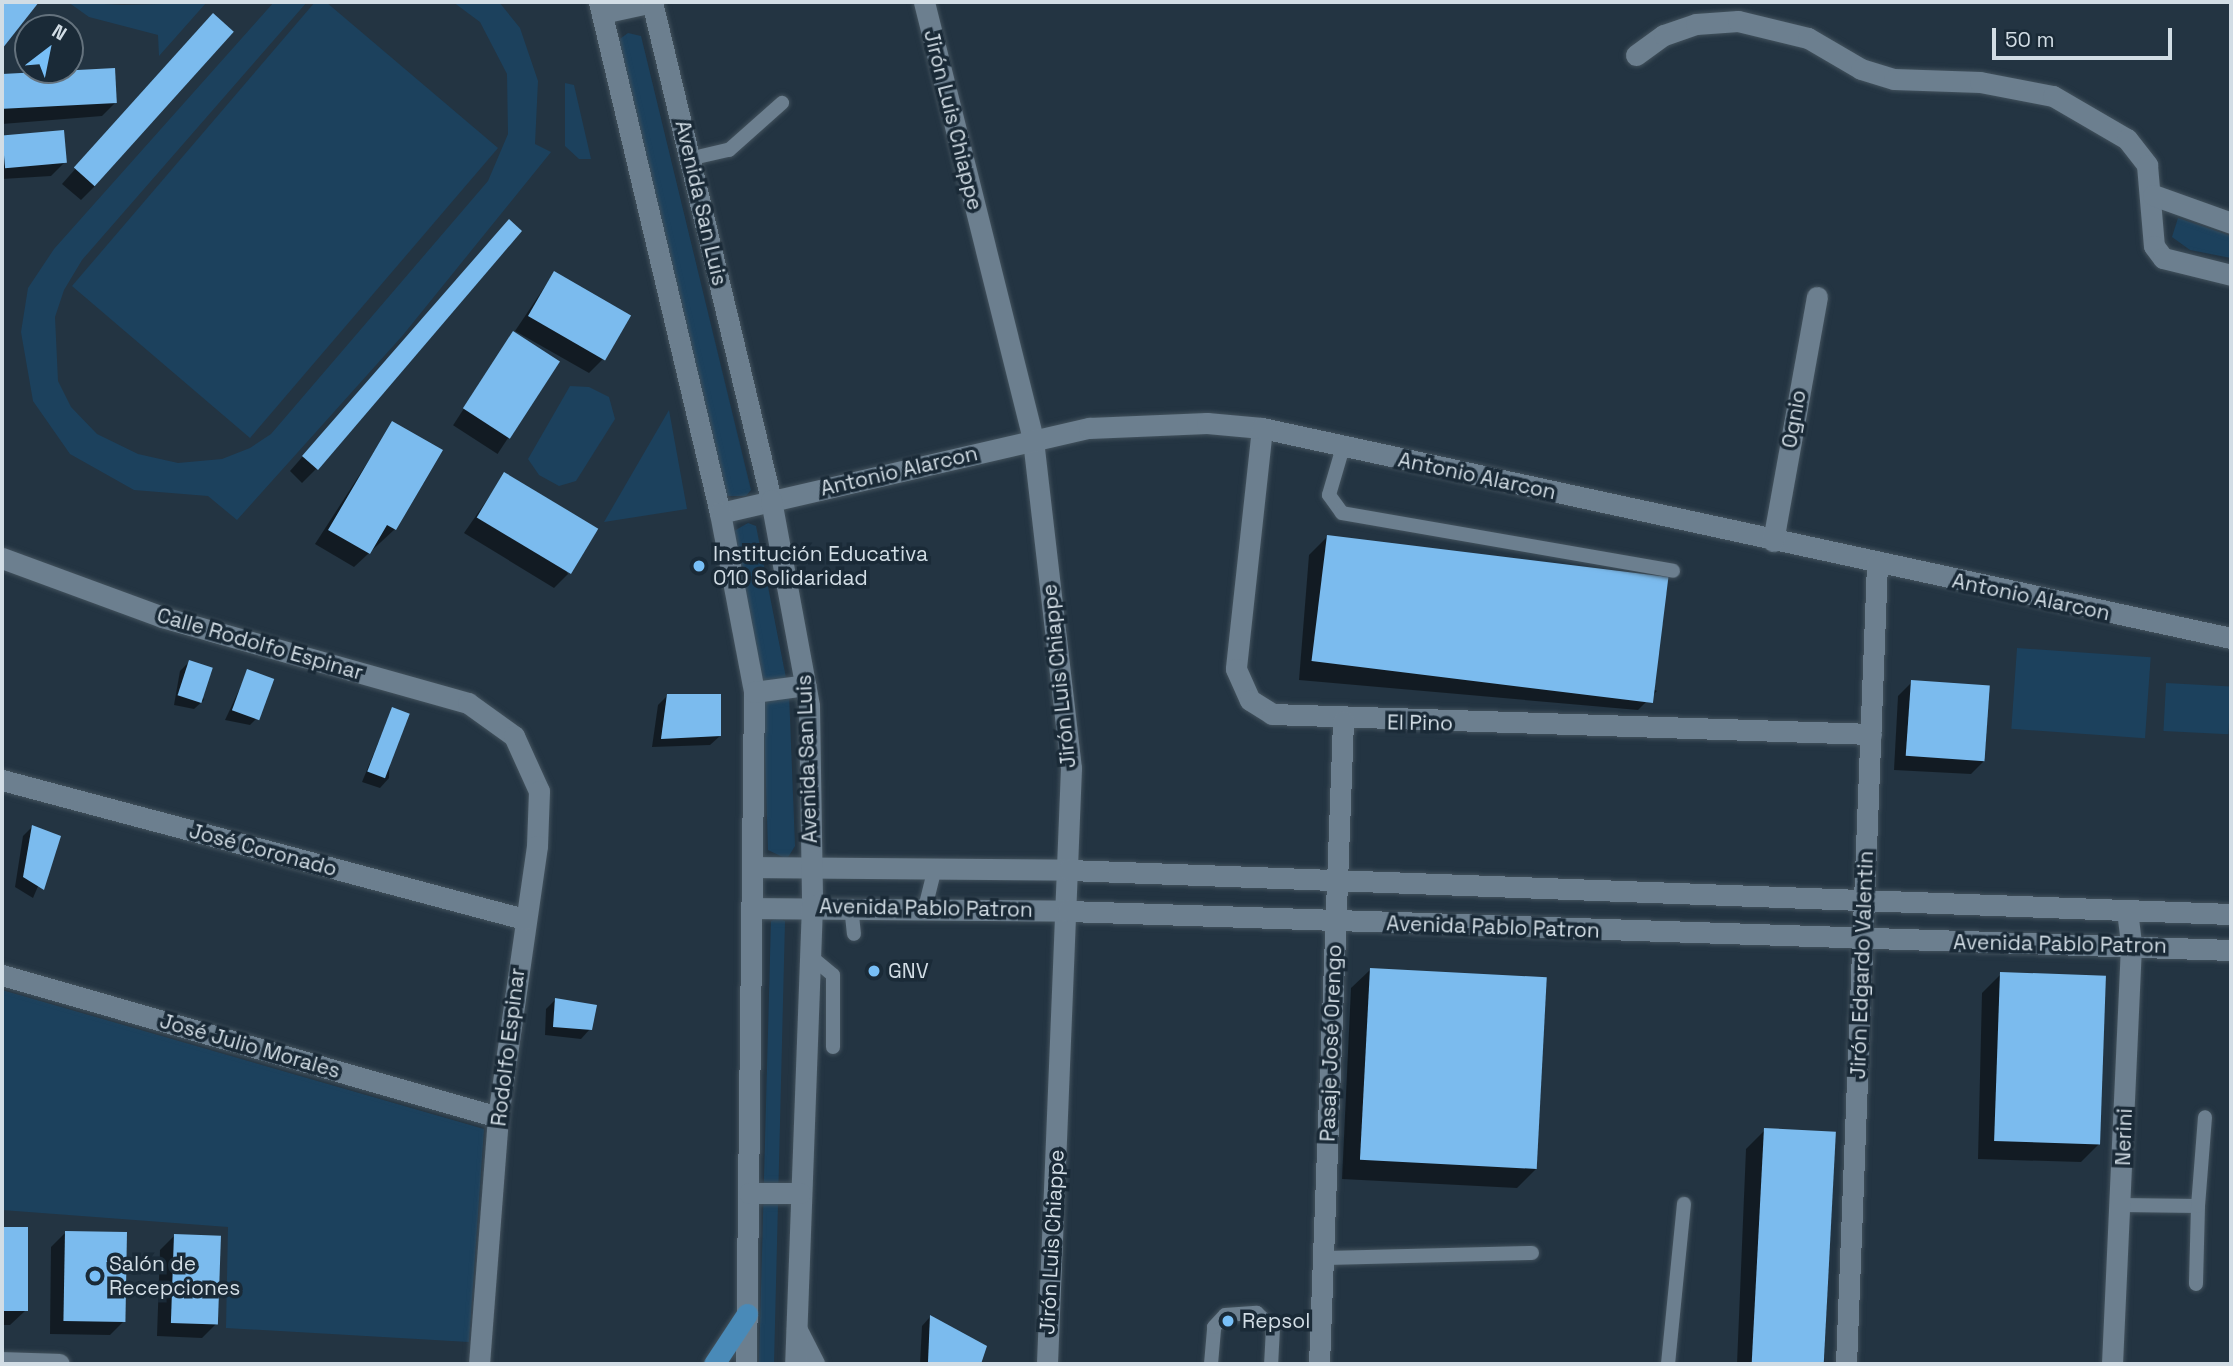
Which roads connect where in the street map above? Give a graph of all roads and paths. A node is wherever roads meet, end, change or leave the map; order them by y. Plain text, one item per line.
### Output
1 (653, 2) edge
2 (924, 2) edge
3 (600, 8) edge
4 (1636, 55) dead end
5 (782, 103) dead end
6 (693, 158) junction
7 (2153, 195) junction
8 (2231, 223) edge
9 (2231, 275) edge
10 (1817, 297) dead end
11 (1262, 428) junction
12 (1032, 440) junction
13 (1343, 447) junction
14 (771, 500) junction
15 (720, 513) junction
16 (1773, 541) junction
17 (2, 558) edge
18 (1877, 565) junction
19 (1673, 571) dead end
20 (2231, 638) edge
21 (806, 685) junction
22 (754, 692) junction
23 (1343, 721) junction
24 (1871, 734) junction
25 (514, 736) joint
26 (2, 780) edge
27 (811, 866) junction
28 (756, 867) junction
29 (934, 867) junction
30 (1069, 870) junction
31 (1337, 884) junction
32 (1454, 887) junction
33 (1864, 901) junction
34 (812, 905) junction
35 (851, 906) junction
36 (755, 908) junction
37 (925, 908) junction
38 (2127, 910) junction
39 (1068, 911) junction
40 (2231, 914) edge
41 (524, 919) junction
42 (1336, 922) junction
43 (1446, 925) junction
44 (854, 934) dead end
45 (1863, 941) junction
46 (2131, 943) junction
47 (2231, 950) edge
48 (809, 955) junction
49 (2, 975) edge
50 (833, 1047) dead end
51 (498, 1117) junction
52 (2205, 1117) dead end
53 (800, 1193) junction
54 (749, 1194) junction
55 (1684, 1204) dead end
56 (2121, 1205) junction
57 (2198, 1206) junction
58 (1532, 1253) dead end
59 (1323, 1258) junction
60 (2196, 1284) dead end
61 (747, 1314) junction
62 (797, 1330) junction
63 (2, 1362) edge
64 (59, 1364) edge
65 (479, 1364) edge
66 (715, 1364) edge
67 (746, 1364) edge
68 (795, 1364) edge
69 (814, 1364) edge
70 (1047, 1364) edge
71 (1211, 1364) edge
72 (1271, 1364) edge
73 (1319, 1364) edge
74 (1668, 1364) edge
75 (1846, 1364) edge
76 (2112, 1364) edge

1 - 3 street
1 - 6 street, Avenida San Luis
2 - 12 street, Jirón Luis Chiappe
3 - 15 street
4 - 7 street
5 - 6 lane
6 - 14 street, Avenida San Luis
7 - 8 street
7 - 9 street
10 - 16 street, Ognio
11 - 12 street, Antonio Alarcon
11 - 13 street, Antonio Alarcon
11 - 23 street, El Pino
12 - 14 street, Antonio Alarcon
12 - 30 street, Jirón Luis Chiappe
13 - 16 street, Antonio Alarcon
13 - 19 lane
14 - 15 street, Antonio Alarcon
14 - 21 street, Avenida San Luis
15 - 22 street
16 - 18 street, Antonio Alarcon
17 - 25 street, Calle Rodolfo Espinar
18 - 20 street, Antonio Alarcon
18 - 24 street, Jirón Edgardo Valentin
21 - 22 street
21 - 27 street, Avenida San Luis
22 - 28 street
23 - 24 street, El Pino
23 - 31 street, Pasaje José Orengo
24 - 33 street, Jirón Edgardo Valentin
25 - 41 street, Rodolfo Espinar
26 - 41 street, José Coronado
27 - 28 street, Avenida Pablo Patron
27 - 29 street, Avenida Pablo Patron
27 - 34 street, Avenida San Luis
28 - 36 street
29 - 30 street, Avenida Pablo Patron
29 - 37 lane
30 - 31 street, Avenida Pablo Patron
30 - 39 street, Jirón Luis Chiappe
31 - 32 street, Avenida Pablo Patron
31 - 42 street, Pasaje José Orengo
32 - 33 street, Avenida Pablo Patron
32 - 43 street
33 - 38 street, Avenida Pablo Patron
33 - 45 street, Jirón Edgardo Valentin
34 - 35 street, Avenida Pablo Patron
34 - 36 street, Avenida Pablo Patron
34 - 48 street, Avenida San Luis
35 - 37 street, Avenida Pablo Patron
35 - 44 lane
36 - 54 street
37 - 39 street, Avenida Pablo Patron
38 - 40 street, Avenida Pablo Patron
38 - 46 street, Nerini
39 - 42 street, Avenida Pablo Patron
39 - 70 street, Jirón Luis Chiappe
41 - 51 street, Rodolfo Espinar
42 - 43 street, Avenida Pablo Patron
42 - 59 street, Pasaje José Orengo
43 - 45 street, Avenida Pablo Patron
45 - 46 street, Avenida Pablo Patron
45 - 75 street, Jirón Edgardo Valentin
46 - 47 street, Avenida Pablo Patron
46 - 56 street, Nerini
48 - 50 lane
48 - 53 street, Avenida San Luis
49 - 51 street, José Julio Morales
51 - 65 street, Rodolfo Espinar
52 - 57 lane
53 - 54 street
53 - 62 street, Avenida San Luis
54 - 61 street
55 - 74 lane
56 - 57 lane
56 - 76 street, Nerini
57 - 60 lane
58 - 59 lane
59 - 73 street, Pasaje José Orengo
61 - 66 main road
61 - 67 street
62 - 68 street, Avenida San Luis
62 - 69 street
63 - 64 street
71 - 72 lane

